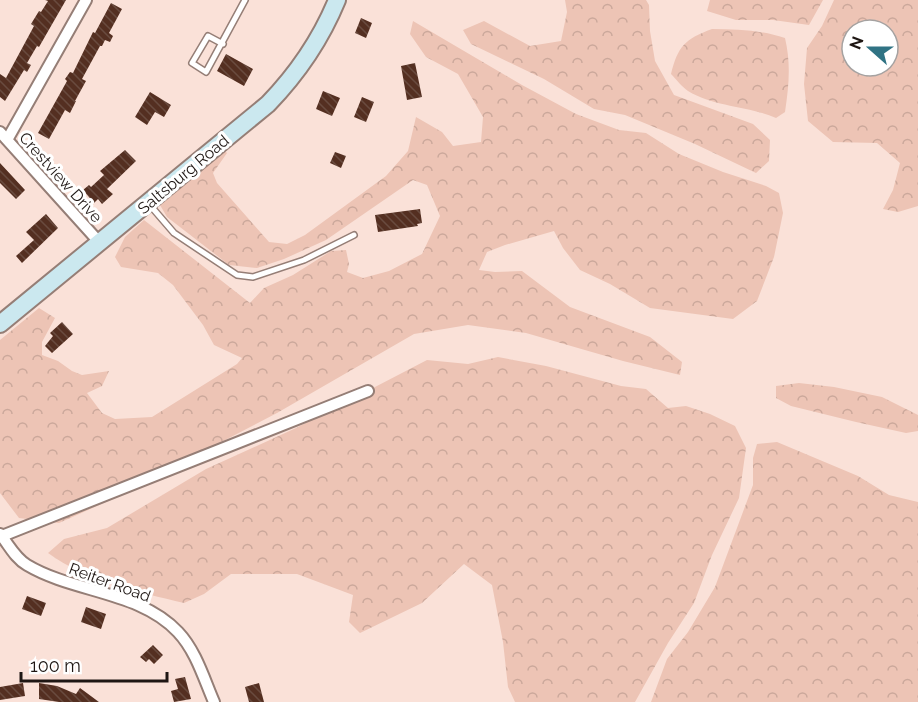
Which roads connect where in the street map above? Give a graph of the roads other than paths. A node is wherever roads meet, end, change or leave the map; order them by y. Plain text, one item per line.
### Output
1 (86, 0) edge
2 (245, 0) edge
3 (337, 0) edge
4 (223, 44) junction
5 (4, 136) edge
6 (148, 203) junction
7 (354, 235) dead end
8 (100, 243) junction
9 (0, 324) edge
10 (368, 392) dead end
11 (1, 535) edge
12 (214, 702) edge

1 - 5 street
2 - 4 lane
3 - 6 main road, Saltsburg Road
4 - 4 lane
5 - 8 street, Crestview Drive
6 - 7 lane
6 - 8 main road, Saltsburg Road
8 - 9 main road, Saltsburg Road
10 - 11 street
11 - 12 street, Reiter Road

